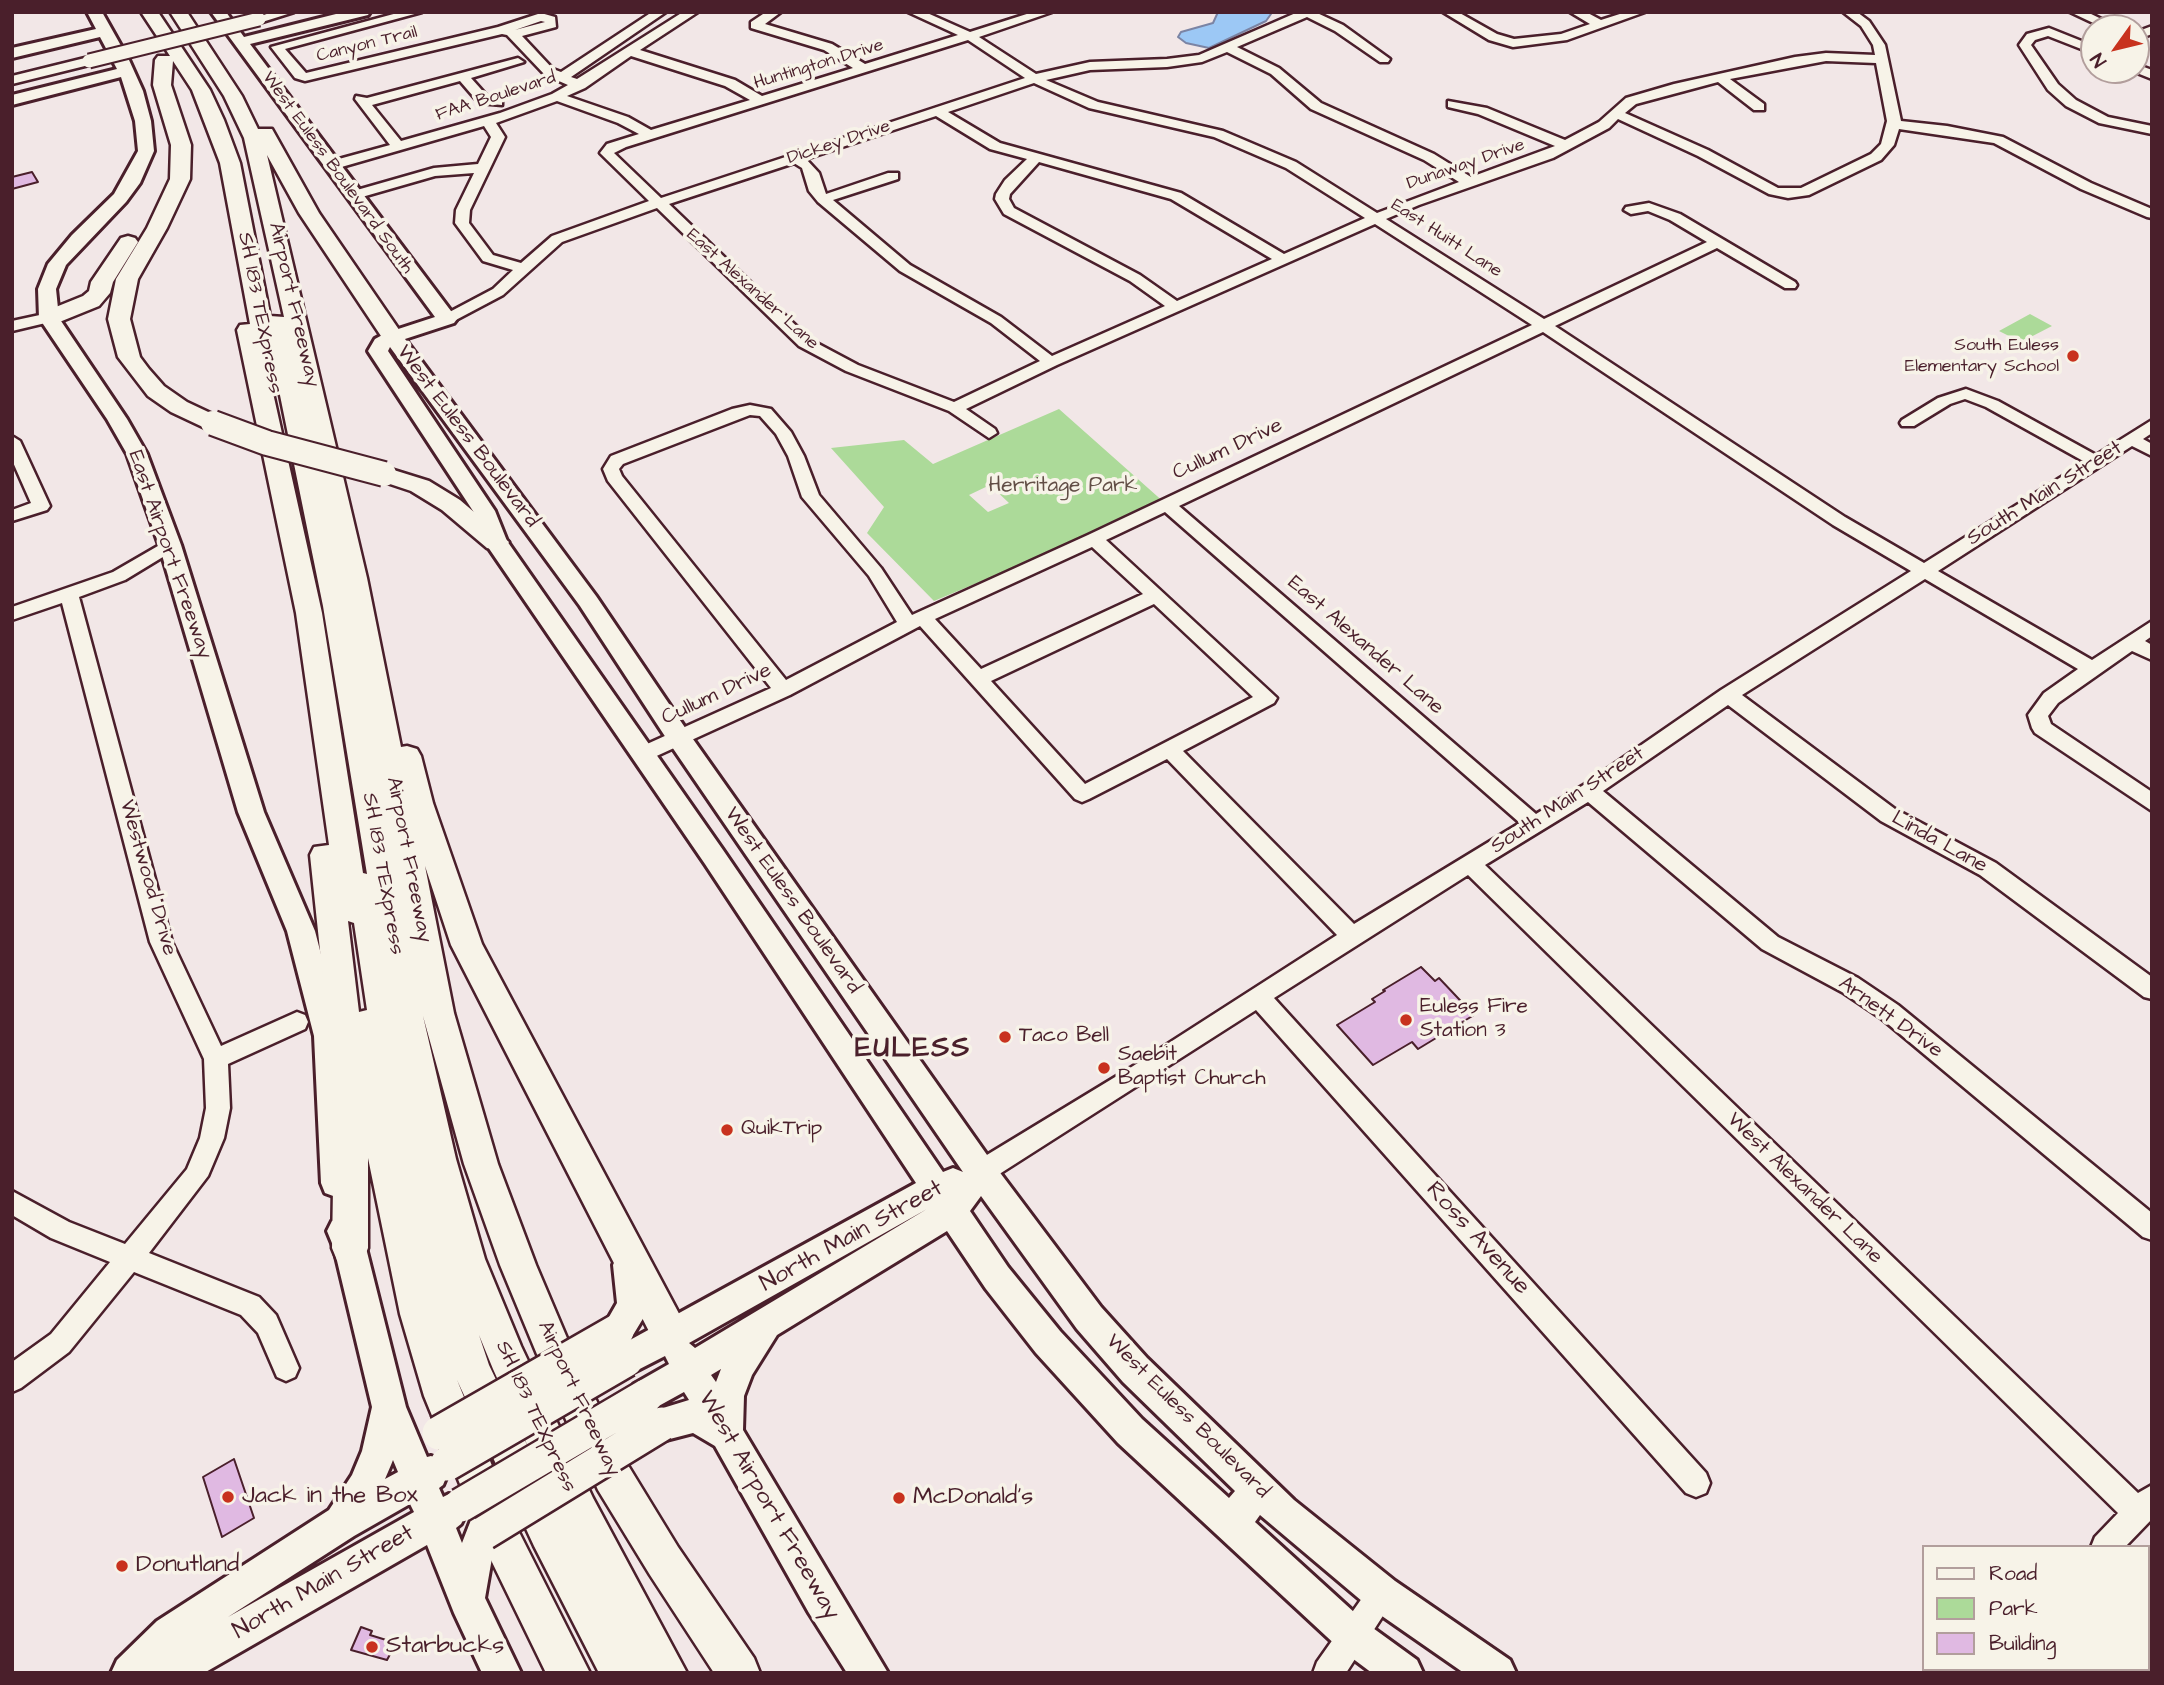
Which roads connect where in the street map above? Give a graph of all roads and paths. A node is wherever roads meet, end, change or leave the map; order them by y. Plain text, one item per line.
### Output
1 (132, 12) edge
2 (149, 12) edge
3 (162, 12) edge
4 (178, 12) edge
5 (218, 12) edge
6 (288, 12) edge
7 (363, 12) edge
8 (416, 12) edge
9 (638, 12) edge
10 (775, 12) edge
11 (914, 12) edge
12 (1046, 12) edge
13 (1448, 12) edge
14 (1576, 12) edge
15 (1639, 12) edge
16 (1849, 12) edge
17 (689, 13) edge
18 (1308, 13) edge
19 (656, 14) edge
20 (257, 15) edge
21 (1601, 25) junction
22 (102, 26) edge
23 (288, 30) junction
24 (970, 36) junction
25 (238, 39) junction
26 (2080, 44) edge
27 (1229, 48) junction
28 (632, 52) junction
29 (12, 53) edge
30 (86, 58) junction
31 (1384, 59) dead end
32 (1884, 59) junction
33 (164, 60) junction
34 (518, 62) dead end
35 (864, 69) junction
36 (12, 72) edge
37 (127, 72) junction
38 (463, 77) junction
39 (561, 77) junction
40 (1720, 78) junction
41 (1035, 79) junction
42 (12, 80) edge
43 (580, 85) junction
44 (233, 96) junction
45 (557, 97) junction
46 (12, 100) edge
47 (762, 101) junction
48 (497, 102) dead end
49 (1453, 104) dead end
50 (1759, 107) dead end
51 (938, 111) junction
52 (1617, 114) junction
53 (488, 121) junction
54 (1893, 124) junction
55 (2152, 130) edge
56 (652, 135) junction
57 (398, 146) junction
58 (1567, 146) junction
59 (608, 156) joint
60 (793, 158) junction
61 (1035, 158) junction
62 (333, 165) junction
63 (484, 168) junction
64 (893, 176) dead end
65 (180, 179) junction
66 (1470, 183) junction
67 (355, 195) junction
68 (823, 199) junction
69 (658, 203) junction
70 (1631, 210) dead end
71 (2152, 214) edge
72 (1377, 218) junction
73 (1719, 242) junction
74 (1283, 259) junction
75 (524, 269) junction
76 (1790, 285) dead end
77 (1175, 306) junction
78 (49, 318) junction
79 (447, 319) junction
80 (12, 326) edge
81 (1545, 326) junction
82 (393, 337) junction
83 (1051, 362) junction
84 (447, 408) junction
85 (955, 408) junction
86 (423, 416) junction
87 (1908, 423) dead end
88 (2152, 425) edge
89 (989, 433) dead end
90 (2131, 439) junction
91 (12, 441) edge
92 (2152, 451) edge
93 (2097, 462) junction
94 (1166, 504) junction
95 (12, 516) edge
96 (1094, 539) junction
97 (496, 542) junction
98 (170, 545) junction
99 (1923, 570) junction
100 (354, 578) junction
101 (69, 595) junction
102 (1155, 596) junction
103 (309, 613) junction
104 (12, 614) edge
105 (915, 620) junction
106 (2152, 627) edge
107 (2131, 642) junction
108 (2152, 654) edge
109 (2092, 669) junction
110 (977, 679) junction
111 (783, 690) junction
112 (1728, 695) junction
113 (679, 738) junction
114 (1169, 749) junction
115 (643, 754) junction
116 (1589, 791) junction
117 (2152, 803) edge
118 (1533, 823) junction
119 (1470, 864) junction
120 (1352, 936) junction
121 (2152, 990) edge
122 (1258, 996) junction
123 (297, 1022) dead end
124 (216, 1059) junction
125 (981, 1172) junction
126 (943, 1200) junction
127 (12, 1202) edge
128 (2152, 1229) edge
129 (350, 1248) junction
130 (628, 1254) junction
131 (131, 1258) junction
132 (773, 1320) junction
133 (671, 1336) junction
134 (622, 1345) junction
135 (286, 1368) dead end
136 (689, 1370) junction
137 (12, 1379) edge
138 (389, 1407) junction
139 (654, 1410) junction
140 (726, 1434) junction
141 (434, 1459) junction
142 (1696, 1483) dead end
143 (1258, 1489) junction
144 (2145, 1506) edge
145 (448, 1513) junction
146 (341, 1523) junction
147 (1231, 1526) junction
148 (484, 1533) joint
149 (2107, 1545) edge
150 (1382, 1594) junction
151 (467, 1600) junction
152 (1353, 1636) junction
153 (131, 1673) edge
154 (502, 1673) edge
155 (569, 1673) edge
156 (622, 1673) edge
157 (666, 1673) edge
158 (739, 1673) edge
159 (869, 1673) edge
160 (1328, 1673) edge
161 (1404, 1673) edge
162 (1497, 1673) edge

1 - 33 highway
2 - 156 highway, SH 183 TEXpress
3 - 157 highway, SH 183 TEXpress
4 - 44 highway, Airport Freeway
5 - 25 main road
6 - 20 street
7 - 23 main road
8 - 39 street, Canyon Trail
9 - 19 street
10 - 35 street
11 - 24 street, East Huitt Lane
12 - 24 street, Huntington Drive
13 - 21 street
14 - 21 street
15 - 21 street
16 - 32 street
17 - 28 street, FAA Boulevard
18 - 27 street, Dickey Drive
18 - 31 street
19 - 39 street
20 - 30 street, bridge
22 - 29 main road
22 - 37 main road
23 - 25 main road
23 - 25 main road
24 - 35 street, Huntington Drive
24 - 41 street, East Huitt Lane
25 - 62 main road, West Euless Boulevard South
26 - 55 street
27 - 41 street, Dickey Drive
27 - 66 street
28 - 43 street, FAA Boulevard
28 - 47 street
30 - 36 street
30 - 42 street
32 - 40 street, Dunaway Drive
32 - 54 street
33 - 65 highway
33 - 103 highway
34 - 38 street
35 - 47 street, Huntington Drive
37 - 46 main road
37 - 78 main road
38 - 48 street
38 - 57 street
39 - 43 street, Canyon Trail
40 - 50 street
40 - 52 street, Dunaway Drive
41 - 51 street, Dickey Drive
41 - 72 street, East Huitt Lane
43 - 45 street, FAA Boulevard
44 - 82 highway
44 - 100 highway, Airport Freeway
45 - 53 street, FAA Boulevard
45 - 56 street
47 - 56 street, Huntington Drive
49 - 58 street
51 - 60 street, Dickey Drive
51 - 61 street
52 - 54 street
52 - 58 street, Dunaway Drive
53 - 57 street, FAA Boulevard
53 - 63 street
54 - 71 street
56 - 59 street, Huntington Drive
57 - 62 street, FAA Boulevard
58 - 66 street, Dunaway Drive
59 - 69 street, East Alexander Lane
60 - 68 street
60 - 69 street, Dickey Drive
61 - 74 street
61 - 77 street
62 - 67 main road, West Euless Boulevard South
63 - 67 street
63 - 75 street
64 - 68 street
65 - 78 highway
65 - 97 highway, bridge
66 - 72 street, Dunaway Drive
67 - 79 main road, West Euless Boulevard South
68 - 83 street
69 - 75 street, Dickey Drive
69 - 85 street, East Alexander Lane
70 - 73 street
72 - 74 street, Dunaway Drive
72 - 81 street, East Huitt Lane
73 - 76 street
73 - 81 street, Cullum Drive
74 - 77 street, Dunaway Drive
75 - 79 street, Dickey Drive
77 - 83 street, Dunaway Drive
78 - 80 street
78 - 98 main road, East Airport Freeway
79 - 82 main road, Dickey Drive
81 - 94 street, Cullum Drive
81 - 99 street, East Huitt Lane
82 - 84 main road, West Euless Boulevard
82 - 86 main road, West Euless Boulevard
83 - 85 street, Dunaway Drive
84 - 86 main road
84 - 113 main road, West Euless Boulevard
85 - 89 street, East Alexander Lane
86 - 97 main road, West Euless Boulevard
87 - 93 street
88 - 90 street, South Main Street
90 - 92 street
90 - 93 street, South Main Street
91 - 95 street
93 - 99 street, South Main Street
94 - 96 street, Cullum Drive
94 - 118 street, East Alexander Lane
96 - 102 street
96 - 105 street, Cullum Drive
97 - 115 main road, West Euless Boulevard
98 - 101 street
98 - 129 main road, East Airport Freeway
99 - 109 street, East Huitt Lane
99 - 112 street, South Main Street
100 - 130 highway
100 - 158 highway, Airport Freeway
101 - 104 street
101 - 124 street, Westwood Drive
102 - 110 street
102 - 114 street
103 - 129 highway
103 - 155 highway
105 - 110 street
105 - 111 street, Cullum Drive
105 - 111 street
106 - 107 street
107 - 108 street
107 - 109 street
109 - 117 street
110 - 114 street
111 - 113 street, Cullum Drive
112 - 116 street, South Main Street
112 - 121 street, Linda Lane
113 - 115 street, Cullum Drive
113 - 125 main road, West Euless Boulevard
114 - 120 street
115 - 126 main road, West Euless Boulevard
116 - 118 street, South Main Street
116 - 128 street, Arnett Drive
118 - 119 street, South Main Street
119 - 120 street, South Main Street
119 - 144 street, West Alexander Lane
120 - 122 street, South Main Street
122 - 125 street, South Main Street
122 - 142 street, Ross Avenue
123 - 124 street
124 - 131 street, Westwood Drive
125 - 126 main road, North Main Street
125 - 143 main road, West Euless Boulevard
126 - 132 main road, North Main Street
126 - 133 main road, North Main Street
126 - 147 main road, West Euless Boulevard
127 - 131 street
129 - 138 main road
130 - 133 highway
130 - 134 main road
131 - 135 street
131 - 137 street, Westwood Drive
132 - 136 main road, North Main Street
132 - 140 main road
133 - 134 main road, North Main Street
133 - 136 main road, West Airport Freeway
134 - 141 main road, North Main Street, bridge
136 - 139 main road, North Main Street
136 - 140 main road, West Airport Freeway
138 - 141 main road
138 - 141 main road
138 - 146 main road
139 - 140 main road
139 - 145 main road, North Main Street, bridge
139 - 148 main road, bridge
140 - 159 main road, West Airport Freeway
141 - 145 main road
141 - 146 main road, North Main Street
143 - 147 main road
143 - 150 main road, West Euless Boulevard
144 - 149 street
145 - 151 main road
145 - 153 main road, North Main Street
146 - 153 main road, North Main Street
147 - 152 main road, West Euless Boulevard
148 - 151 main road
150 - 152 street
150 - 162 main road, West Euless Boulevard
151 - 154 main road
152 - 160 street
152 - 161 main road, West Euless Boulevard

